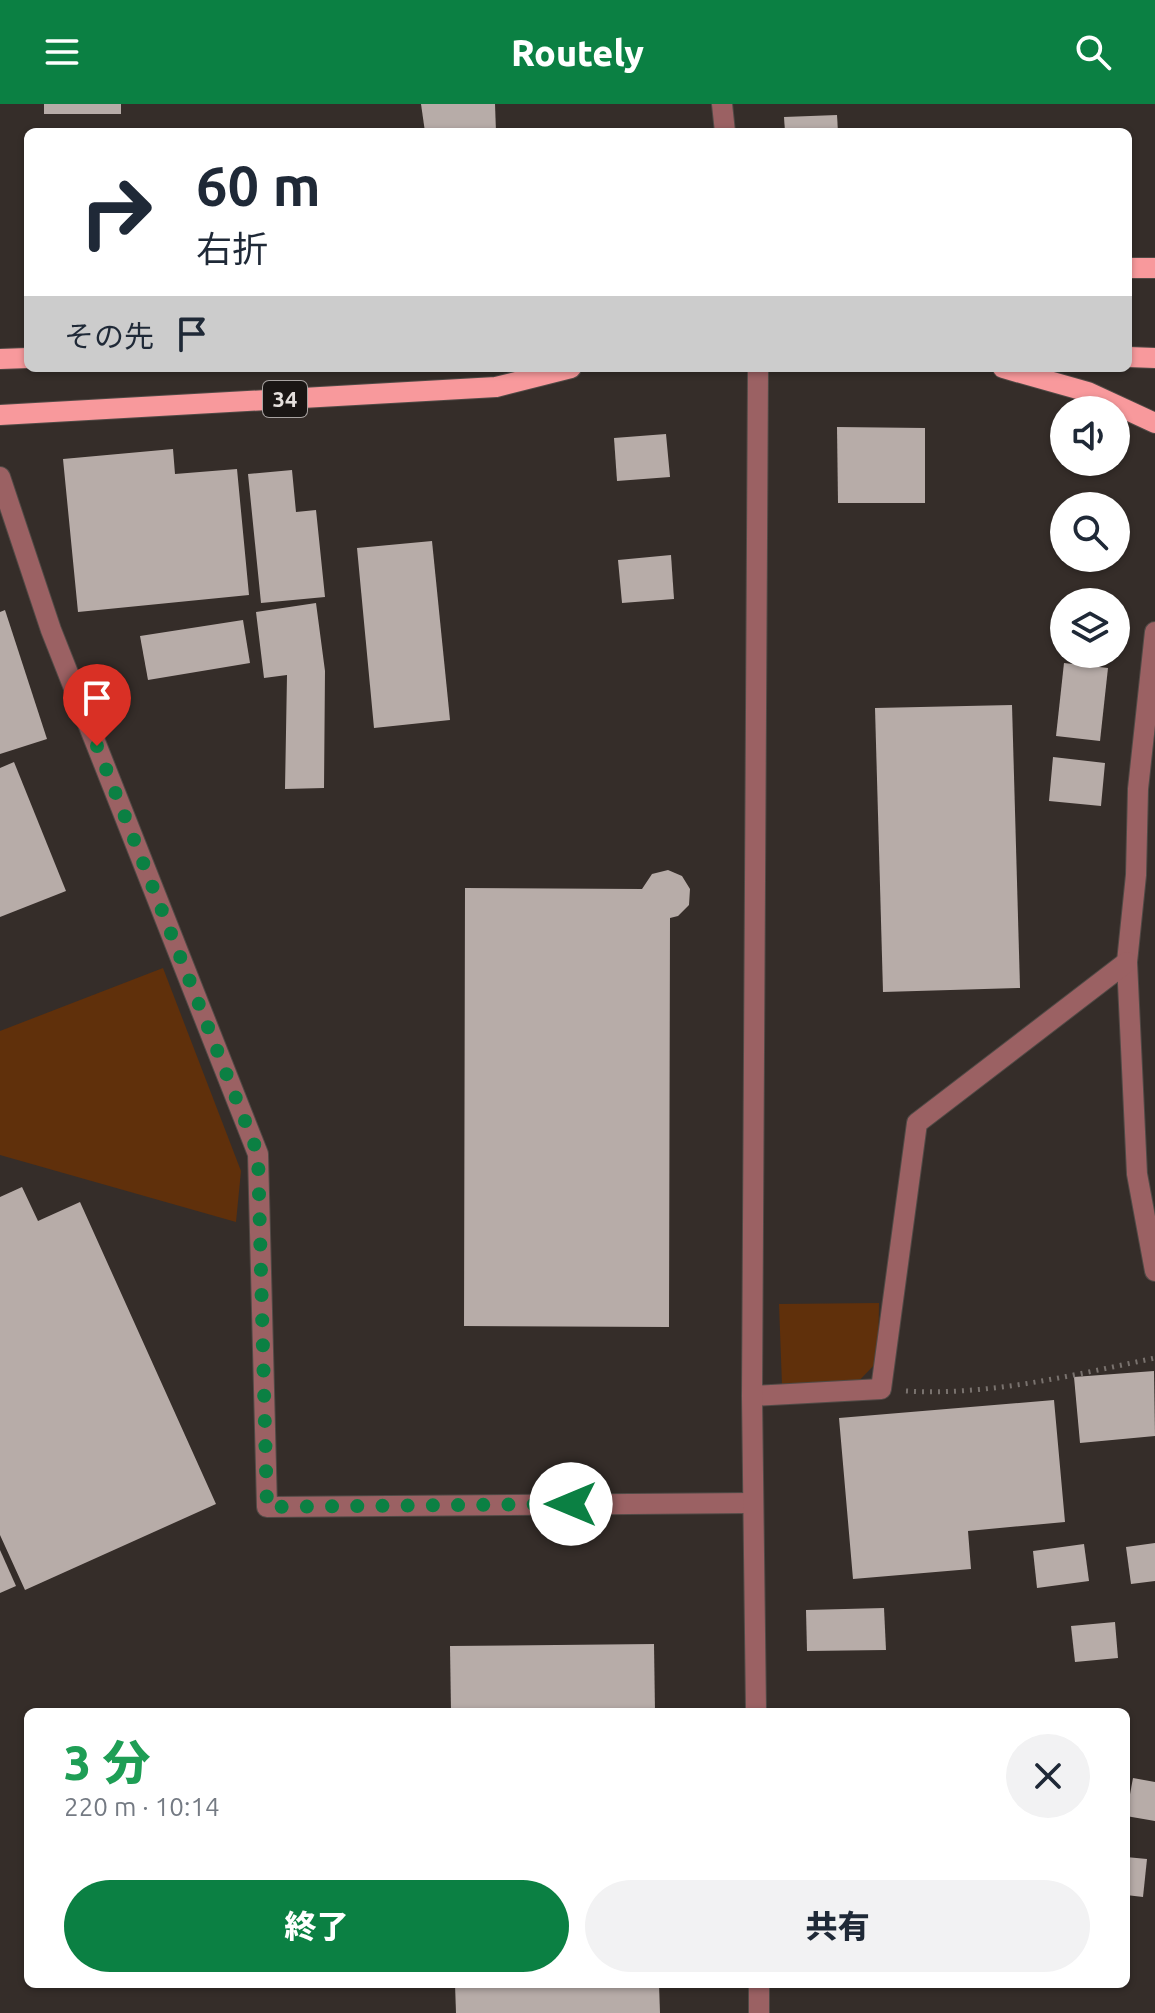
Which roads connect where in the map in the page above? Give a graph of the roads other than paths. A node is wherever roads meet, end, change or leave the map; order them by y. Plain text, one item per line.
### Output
1 (722, 104) edge
2 (725, 128) edge
3 (1132, 268) edge
4 (1155, 268) edge
5 (1132, 357) edge
6 (24, 358) edge
7 (1155, 358) edge
8 (0, 359) edge
9 (554, 372) edge
10 (758, 372) edge
11 (1017, 372) edge
12 (0, 415) edge
13 (1155, 423) edge
14 (0, 477) edge
15 (1155, 632) edge
16 (1127, 962) junction
17 (1155, 1271) edge
18 (752, 1396) junction
19 (753, 1503) junction
20 (756, 1708) edge
21 (759, 1988) edge
22 (759, 2013) edge

1 - 2 street
3 - 4 main road
5 - 7 main road
6 - 8 main road
9 - 12 main road, 34
10 - 18 street
11 - 13 main road
14 - 19 street
15 - 16 street
16 - 17 street
16 - 18 street
18 - 19 street
19 - 20 street
21 - 22 street

